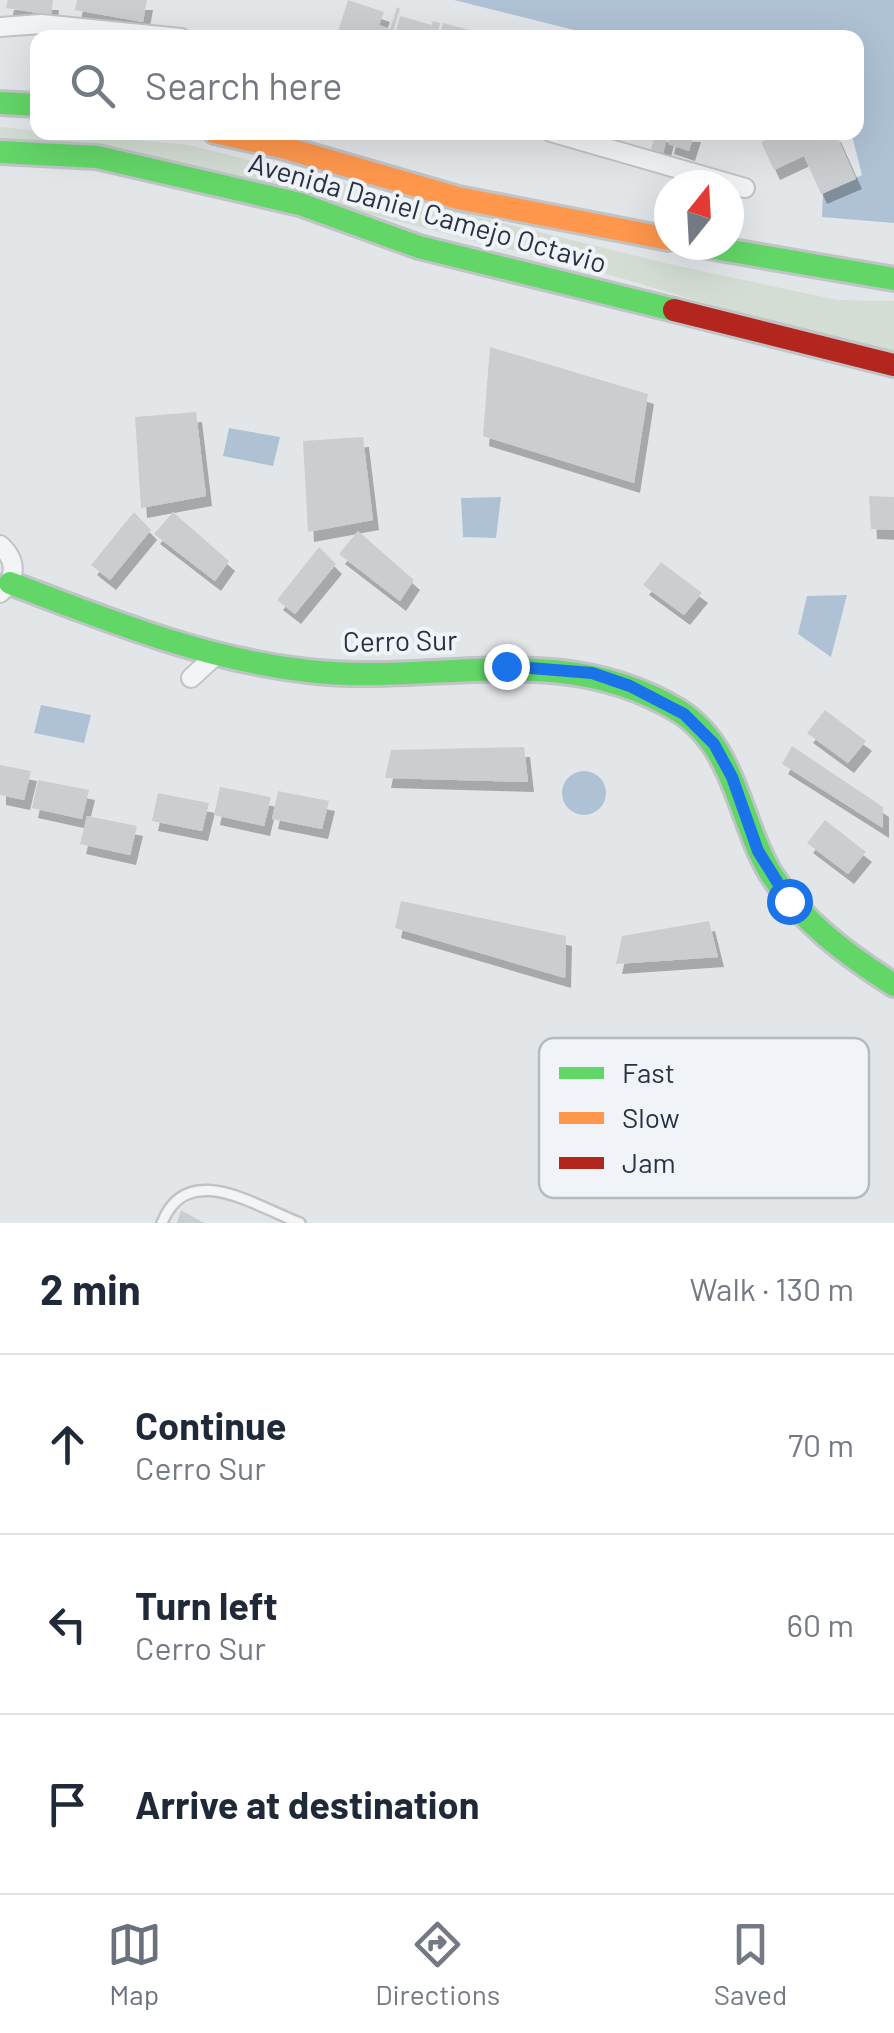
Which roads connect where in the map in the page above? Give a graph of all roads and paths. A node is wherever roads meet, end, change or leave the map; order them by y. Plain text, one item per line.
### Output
1 (0, 27) edge
2 (101, 30) edge
3 (0, 103) edge
4 (30, 104) edge
5 (251, 140) edge
6 (579, 140) edge
7 (0, 152) edge
8 (746, 188) dead end
9 (654, 237) edge
10 (744, 253) edge
11 (894, 278) edge
12 (894, 365) edge
13 (0, 545) edge
14 (5, 588) edge
15 (215, 656) junction
16 (191, 678) dead end
17 (894, 985) edge
18 (162, 1223) edge
19 (300, 1223) edge

1 - 2 street
3 - 4 main road
5 - 9 main road, Avenida Daniel Camejo Octavio
6 - 8 street
7 - 12 main road, Avenida Daniel Camejo Octavio
10 - 11 main road
13 - 14 street, Cerro Sur
14 - 15 main road, Cerro Sur
15 - 16 street
15 - 17 main road, Cerro Sur
18 - 19 lane

